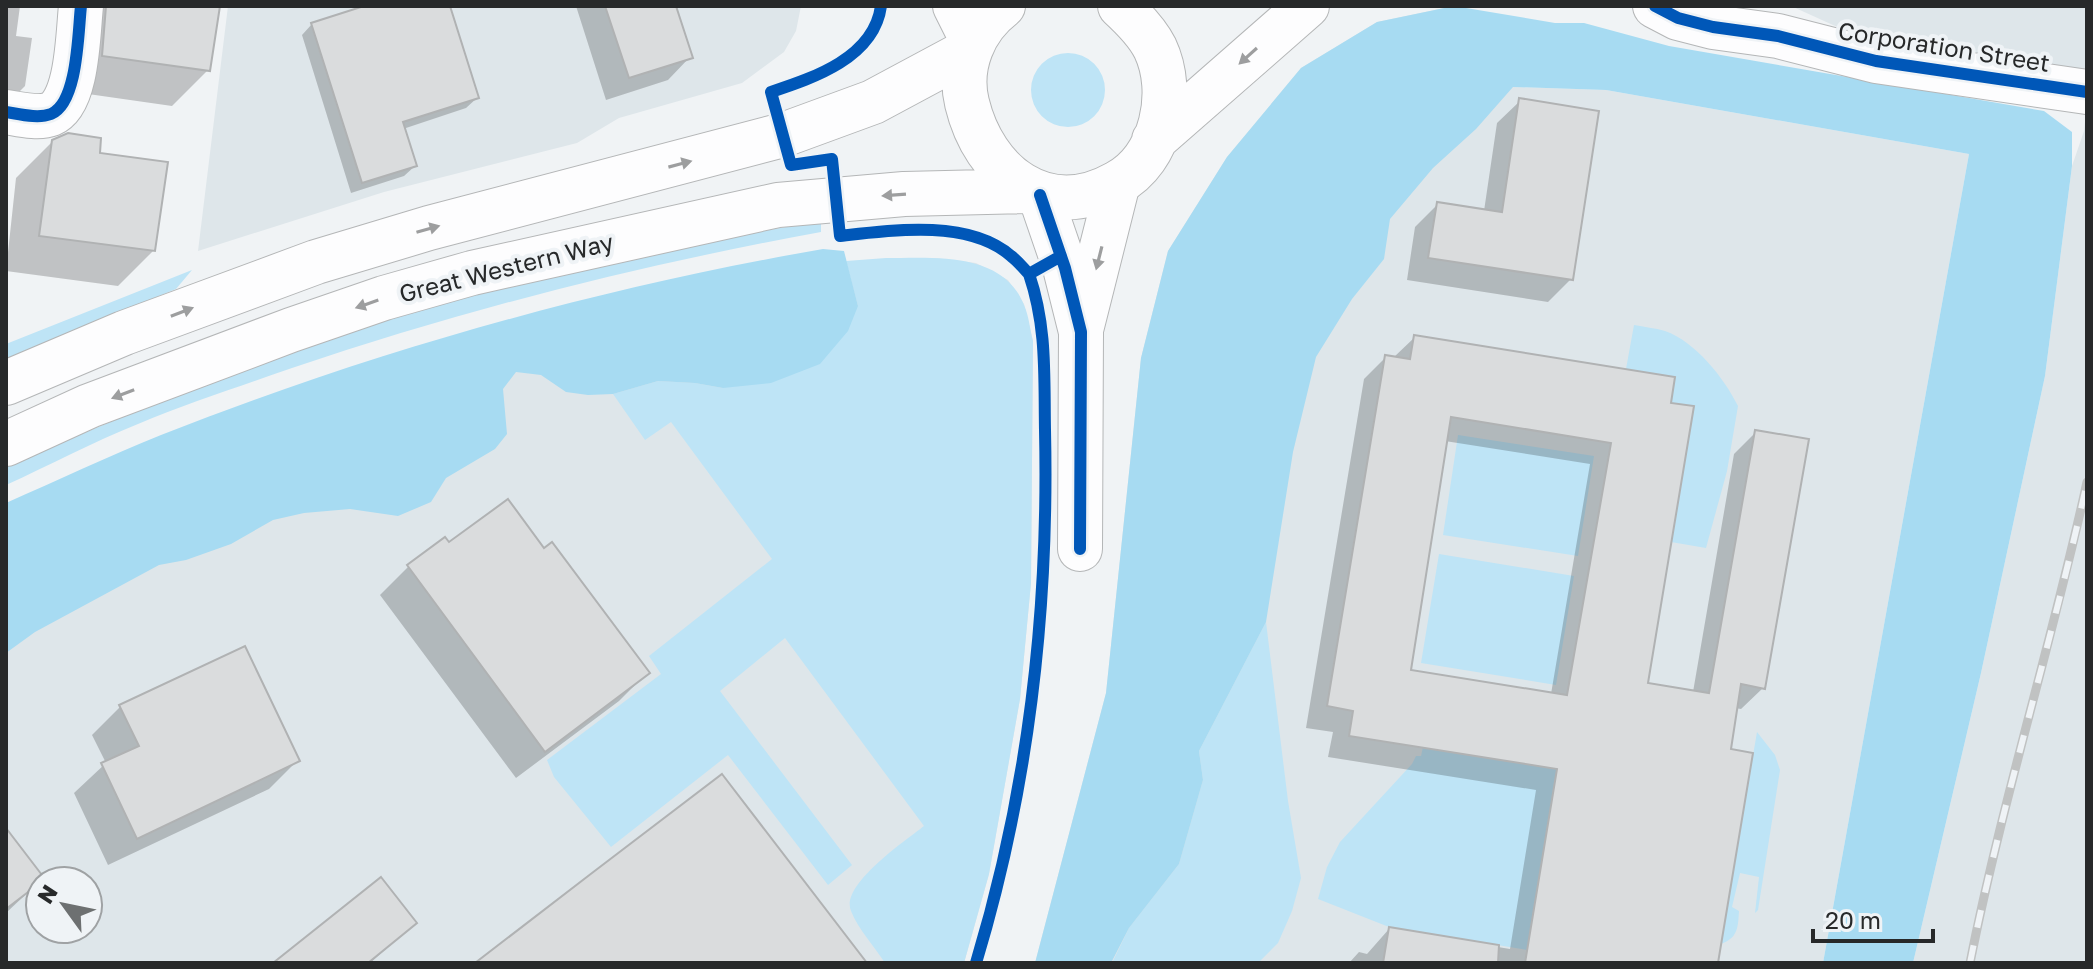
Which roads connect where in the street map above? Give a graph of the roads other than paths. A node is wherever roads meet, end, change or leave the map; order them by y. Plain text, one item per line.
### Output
1 (81, 6) edge
2 (1003, 6) edge
3 (1120, 6) edge
4 (1307, 6) edge
5 (1655, 6) edge
6 (1746, 6) edge
7 (966, 32) edge
8 (1778, 36) junction
9 (2087, 92) edge
10 (6, 112) edge
11 (1154, 140) junction
12 (1118, 183) junction
13 (1035, 193) junction
14 (1081, 332) junction
15 (6, 383) edge
16 (6, 444) edge
17 (1080, 549) dead end

1 - 10 main road
2 - 7 main road
3 - 11 main road
4 -> 11 main road
5 - 8 main road, Corporation Street
6 - 8 main road, Corporation Street
7 - 13 main road
15 -> 7 main road
8 - 9 main road, Corporation Street
11 - 12 main road
12 - 13 main road, Great Western Way
12 -> 14 main road
13 - 14 main road
13 -> 16 main road, Great Western Way
14 - 17 main road

